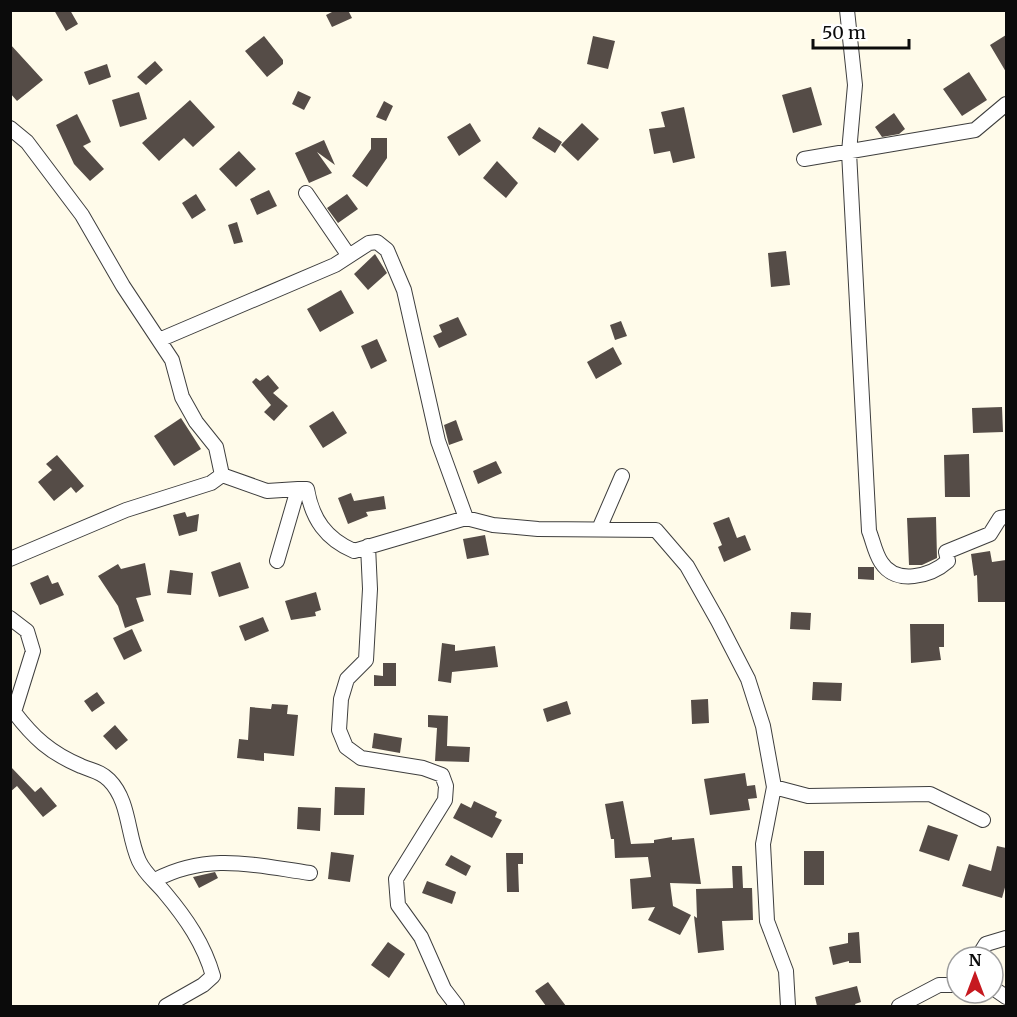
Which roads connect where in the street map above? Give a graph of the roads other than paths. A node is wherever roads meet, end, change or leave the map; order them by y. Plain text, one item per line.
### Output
1 (847, 10) edge
2 (1006, 104) edge
3 (10, 128) edge
4 (849, 152) junction
5 (804, 159) dead end
6 (306, 193) dead end
7 (349, 256) junction
8 (159, 340) junction
9 (222, 475) junction
10 (622, 476) dead end
11 (298, 489) junction
12 (1006, 517) edge
13 (466, 518) junction
14 (599, 529) junction
15 (368, 546) junction
16 (10, 559) edge
17 (277, 561) dead end
18 (10, 618) edge
19 (774, 788) junction
20 (983, 820) dead end
21 (310, 873) dead end
22 (155, 880) junction
23 (1006, 938) edge
24 (985, 945) edge
25 (945, 986) edge
26 (165, 1006) edge
27 (457, 1006) edge
28 (788, 1006) edge
29 (900, 1006) edge

1 - 4 street
2 - 4 street
3 - 8 street
4 - 5 street
4 - 12 street
6 - 7 street
7 - 8 street
7 - 13 street
8 - 9 street
9 - 11 street
9 - 16 street
10 - 14 street
11 - 15 street
11 - 17 street
13 - 14 street
13 - 15 street
14 - 19 street
15 - 27 street
18 - 22 street
19 - 20 street
19 - 28 street
21 - 22 street
22 - 26 street
23 - 24 street
25 - 29 street

